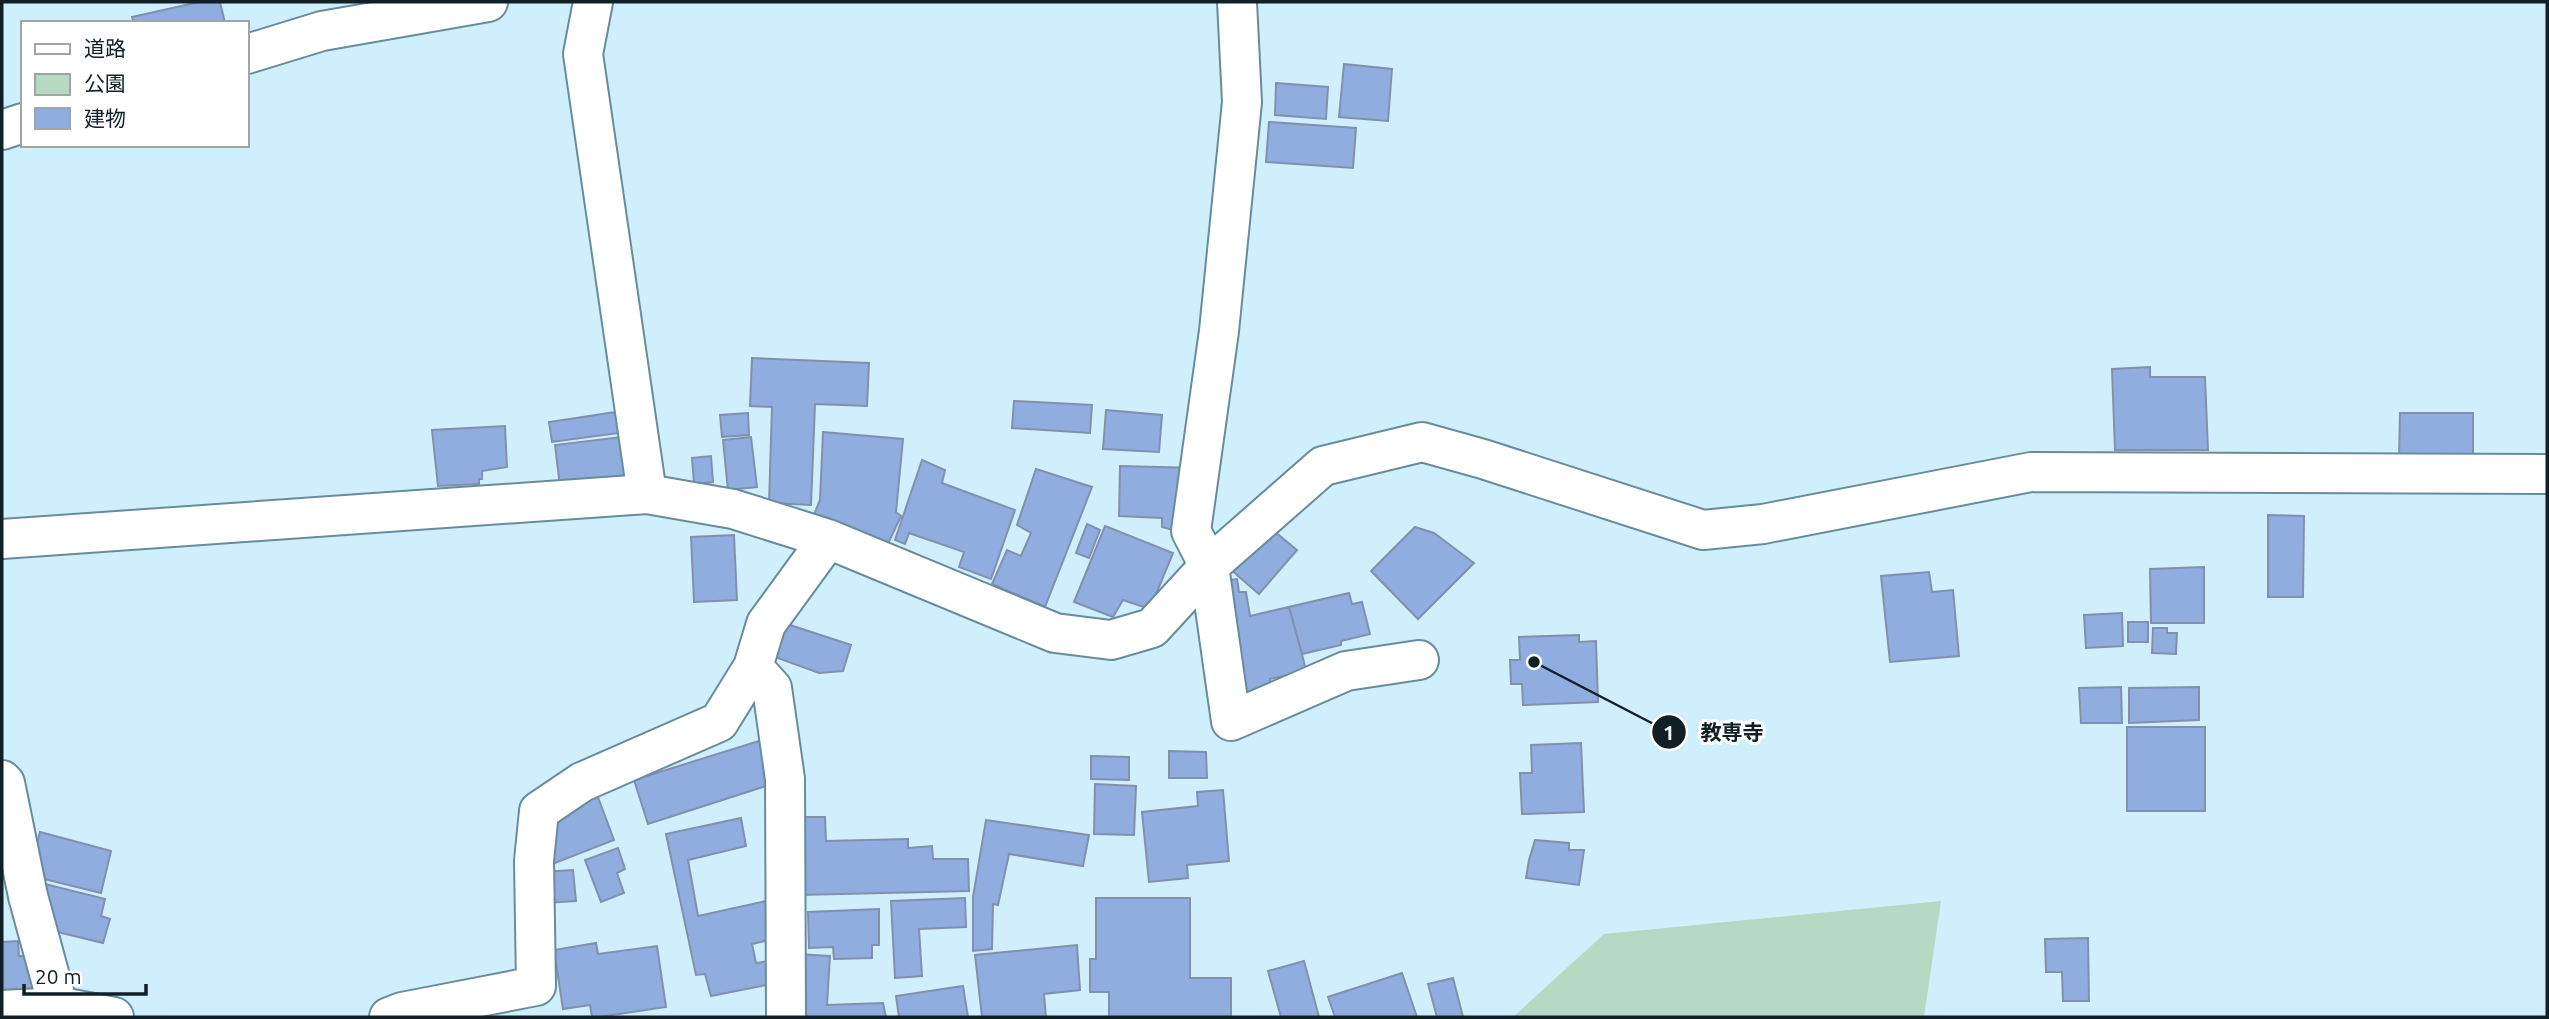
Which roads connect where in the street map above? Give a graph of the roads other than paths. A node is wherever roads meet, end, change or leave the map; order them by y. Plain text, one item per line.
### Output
1 (488, 2) edge
2 (593, 2) edge
3 (1237, 2) edge
4 (248, 54) edge
5 (21, 124) edge
6 (2, 130) edge
7 (2547, 474) edge
8 (648, 494) junction
9 (2, 539) edge
10 (828, 539) junction
11 (1209, 566) junction
12 (1419, 660) dead end
13 (753, 667) junction
14 (2, 780) edge
15 (2, 1010) edge
16 (61, 1012) edge
17 (114, 1017) edge
18 (389, 1017) edge
19 (786, 1017) edge

1 - 4 street
2 - 8 street
3 - 11 street
5 - 6 street
7 - 11 street
8 - 9 street
8 - 10 street
10 - 11 street
10 - 13 street
11 - 12 street
13 - 18 street
13 - 19 street
14 - 16 street
15 - 16 street
16 - 17 street

